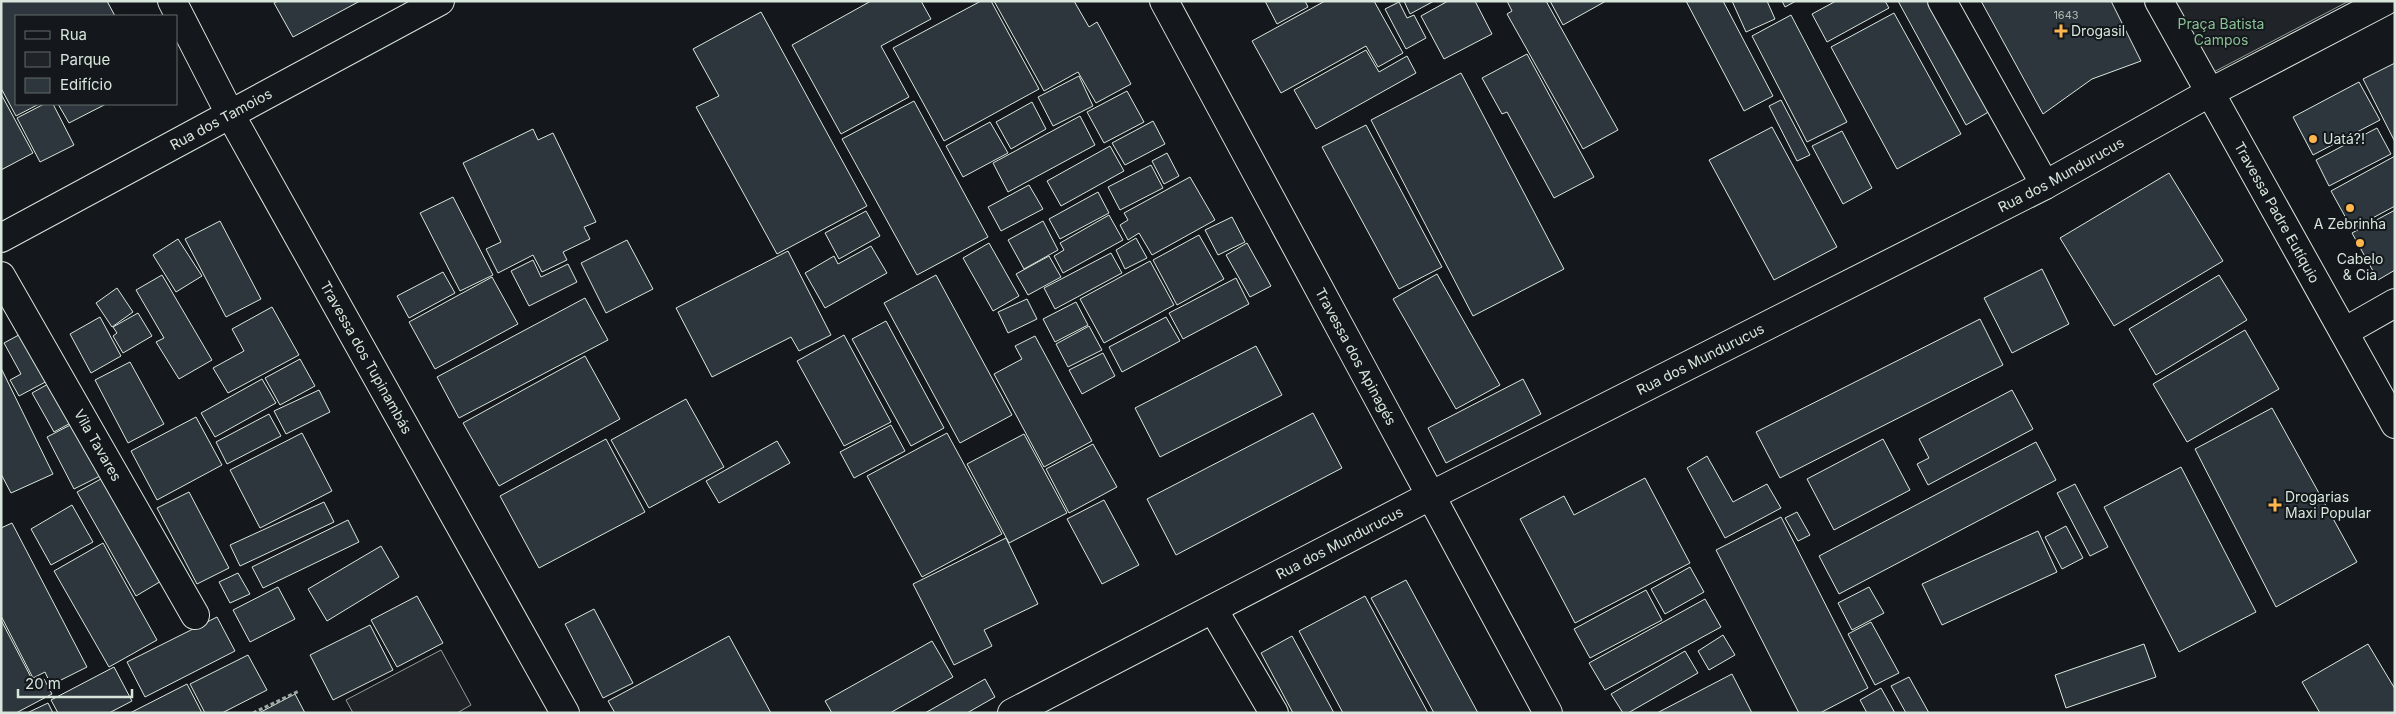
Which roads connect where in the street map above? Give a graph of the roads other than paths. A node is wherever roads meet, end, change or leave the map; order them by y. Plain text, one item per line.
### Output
1 (172, 1) edge
2 (440, 1) edge
3 (1164, 1) edge
4 (1942, 1) edge
5 (2158, 1) edge
6 (2385, 1) edge
7 (2209, 93) junction
8 (230, 114) junction
9 (2045, 185) junction
10 (1, 238) edge
11 (1, 276) edge
12 (2395, 303) edge
13 (2344, 332) junction
14 (2395, 424) edge
15 (1432, 495) junction
16 (1213, 609) junction
17 (195, 615) dead end
18 (565, 713) edge
19 (1012, 713) edge
20 (1274, 713) edge
21 (1548, 713) edge

1 - 8 street, Travessa dos Tupinambás
2 - 8 street, Rua dos Tamoios
3 - 15 street, Travessa dos Apinagés
4 - 9 street
5 - 7 street, Travessa Padre Eutíquio
6 - 7 street, Rua dos Mundurucus
7 - 9 street, Rua dos Mundurucus
7 - 13 street, Travessa Padre Eutíquio
8 - 10 street, Rua dos Tamoios
8 - 18 street, Travessa dos Tupinambás
9 - 15 street, Rua dos Mundurucus
11 - 17 street, Vila Tavares
12 - 13 street
13 - 14 street, Travessa Padre Eutíquio
15 - 16 street, Rua dos Mundurucus
15 - 21 street, Travessa dos Apinagés
16 - 19 street, Rua dos Mundurucus
16 - 20 street

